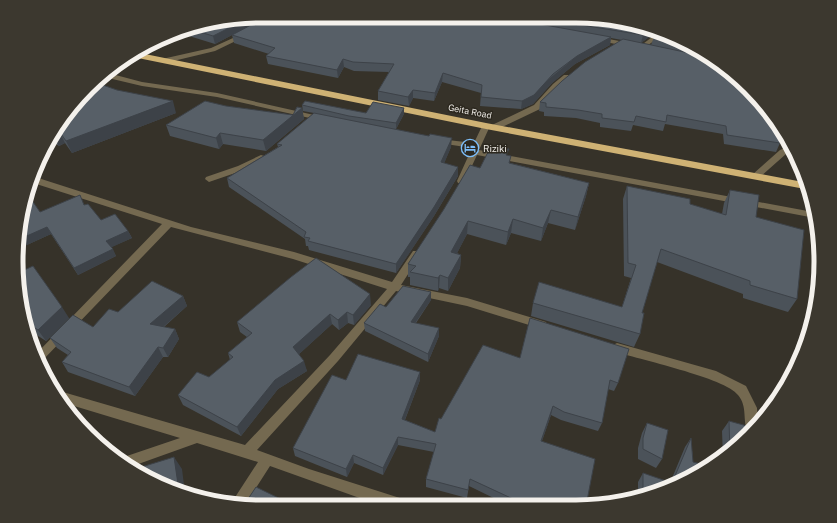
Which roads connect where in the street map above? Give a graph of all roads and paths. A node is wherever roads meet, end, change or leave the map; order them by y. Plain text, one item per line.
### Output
1 (252, 30) edge
2 (589, 37) edge
3 (657, 38) edge
4 (621, 43) junction
5 (609, 50) edge
6 (141, 56) edge
7 (165, 61) junction
8 (573, 72) edge
9 (111, 76) edge
10 (314, 116) junction
11 (334, 121) edge
12 (303, 127) edge
13 (490, 127) junction
14 (434, 140) edge
15 (476, 149) junction
16 (786, 150) edge
17 (270, 154) edge
18 (756, 176) junction
19 (209, 179) dead end
20 (38, 180) edge
21 (801, 185) edge
22 (455, 192) edge
23 (809, 214) edge
24 (169, 223) junction
25 (422, 244) edge
26 (394, 287) junction
27 (556, 329) edge
28 (608, 345) edge
29 (42, 355) edge
30 (66, 398) edge
31 (752, 422) edge
32 (198, 437) junction
33 (247, 452) junction
34 (267, 459) junction
35 (130, 461) edge
36 (241, 499) edge
37 (385, 500) edge

1 - 7 street
2 - 4 street
3 - 4 street
4 - 5 street
6 - 7 highway, Geita Road
7 - 13 highway, Geita Road
8 - 13 street
9 - 10 street
10 - 11 street
10 - 12 street
13 - 15 street
13 - 18 highway, Geita Road
14 - 15 street
15 - 22 street
15 - 23 street
16 - 18 street
17 - 19 street
18 - 21 highway, Geita Road
20 - 24 street
24 - 26 street
24 - 29 street
25 - 26 street
26 - 27 street
26 - 33 street
28 - 31 street
30 - 32 street
32 - 33 street
32 - 35 street
33 - 34 street
34 - 36 street
34 - 37 street

